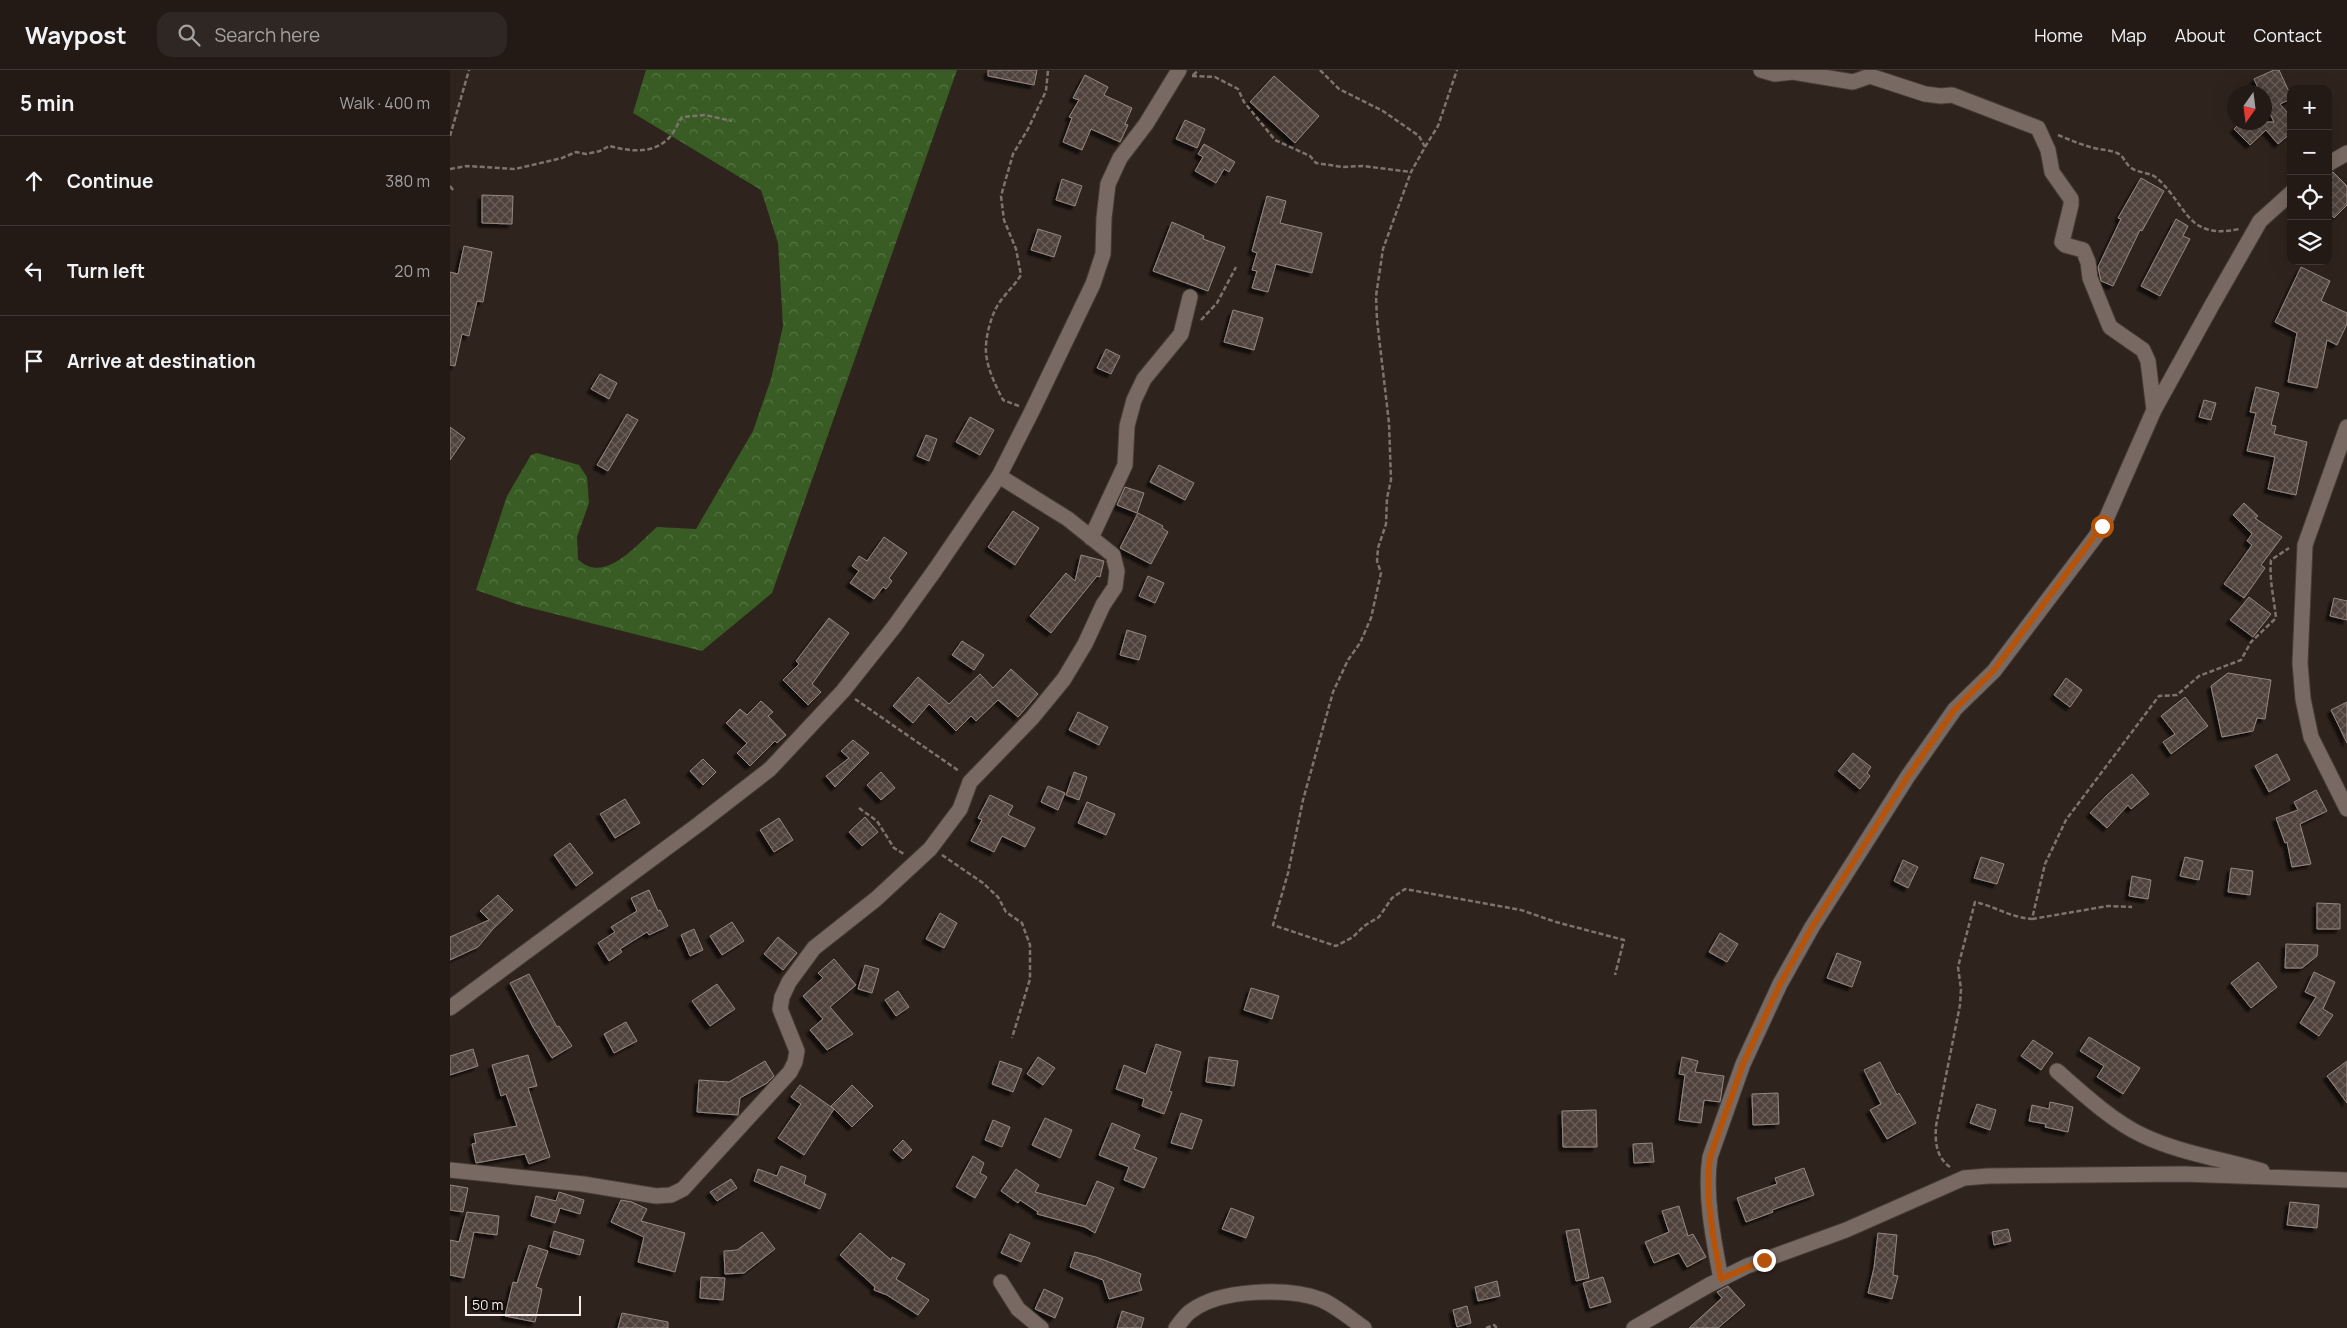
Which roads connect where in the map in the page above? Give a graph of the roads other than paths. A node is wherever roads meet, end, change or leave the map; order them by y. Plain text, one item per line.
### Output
1 (1761, 70) edge
2 (1186, 73) edge
3 (2347, 153) edge
4 (2332, 162) edge
5 (2287, 197) edge
6 (1190, 297) dead end
7 (2154, 410) junction
8 (2347, 427) edge
9 (999, 476) junction
10 (1091, 538) junction
11 (2347, 809) edge
12 (450, 1008) edge
13 (2057, 1071) dead end
14 (450, 1170) edge
15 (2283, 1177) junction
16 (2347, 1180) edge
17 (1721, 1279) junction
18 (1001, 1282) dead end
19 (1041, 1328) edge
20 (1176, 1328) edge
21 (1364, 1328) edge
22 (1634, 1328) edge

1 - 7 street
2 - 9 street
3 - 4 street
5 - 7 street
6 - 10 street
7 - 17 street
8 - 11 street
9 - 10 street
9 - 12 street
10 - 14 street
13 - 15 street
15 - 16 street
15 - 17 street
17 - 22 street
18 - 19 street
20 - 21 street

